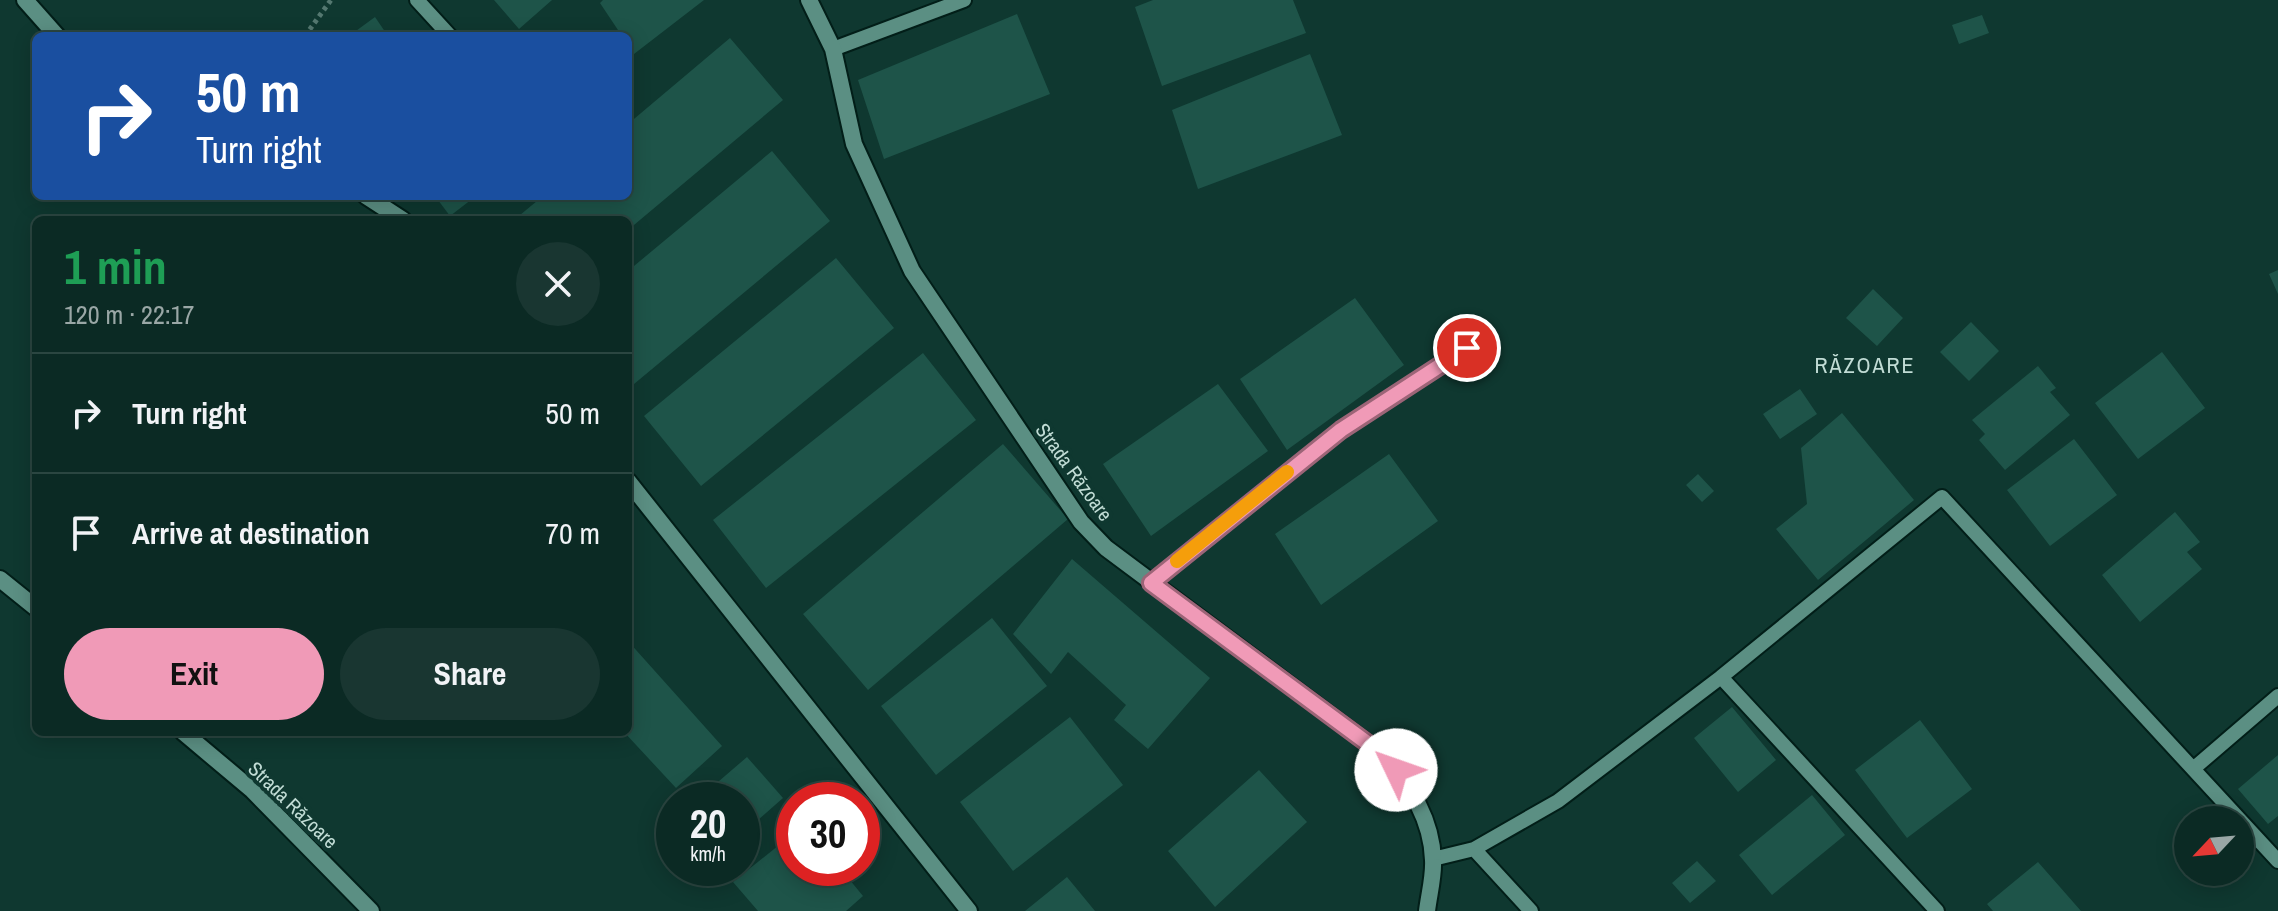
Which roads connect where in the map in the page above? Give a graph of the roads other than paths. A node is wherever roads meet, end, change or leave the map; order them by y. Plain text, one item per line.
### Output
1 (25, 0) edge
2 (417, 0) edge
3 (809, 0) edge
4 (964, 0) edge
5 (53, 32) edge
6 (446, 32) edge
7 (833, 49) junction
8 (372, 200) edge
9 (397, 216) edge
10 (1467, 348) dead end
11 (632, 486) edge
12 (0, 579) edge
13 (1151, 583) junction
14 (32, 605) edge
15 (1721, 677) junction
16 (2278, 696) edge
17 (188, 736) edge
18 (2193, 769) junction
19 (1474, 849) junction
20 (1433, 859) junction
21 (2278, 861) edge
22 (371, 911) edge
23 (969, 911) edge
24 (1427, 911) edge
25 (1531, 911) edge
26 (1937, 911) edge

1 - 5 street
2 - 6 lane
3 - 7 street, Strada Răzoare
4 - 7 lane
7 - 13 street, Strada Răzoare
8 - 9 street
10 - 13 lane
11 - 23 street
12 - 14 street
13 - 20 street, Strada Răzoare
15 - 18 lane
15 - 19 lane
15 - 26 lane
16 - 18 lane
17 - 22 street, Strada Răzoare
18 - 21 lane
19 - 20 lane
19 - 25 lane
20 - 24 street, Strada Răzoare

